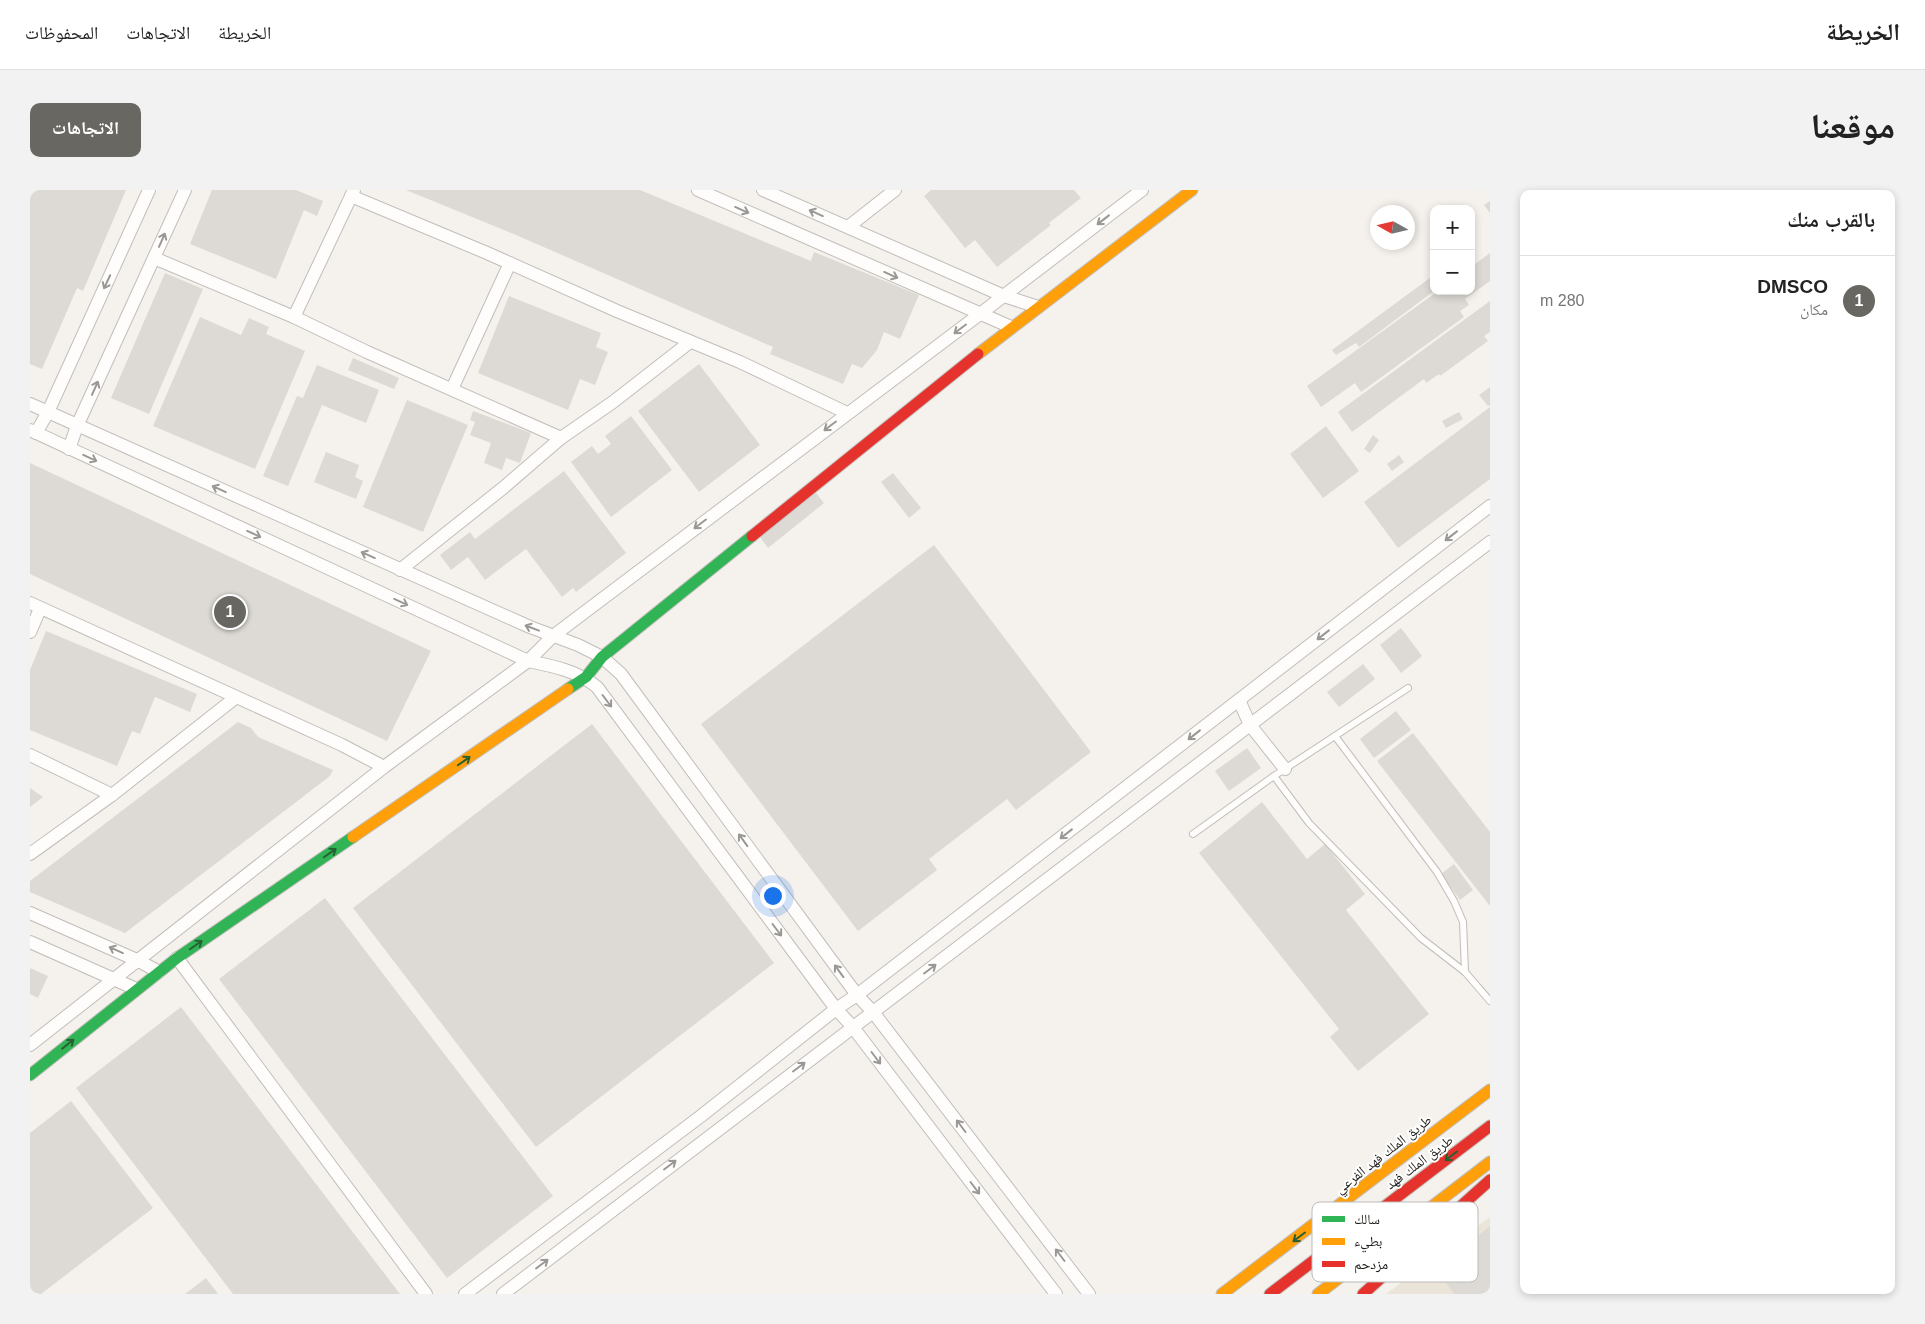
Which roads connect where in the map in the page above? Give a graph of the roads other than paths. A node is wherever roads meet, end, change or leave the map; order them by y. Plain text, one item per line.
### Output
1 (149, 190) edge
2 (185, 190) edge
3 (698, 190) edge
4 (763, 190) edge
5 (895, 190) edge
6 (1142, 190) edge
7 (1192, 190) edge
8 (353, 193) edge
9 (848, 228) junction
10 (154, 258) junction
11 (510, 263) junction
12 (1004, 296) junction
13 (1038, 307) junction
14 (980, 314) junction
15 (294, 317) junction
16 (1011, 327) junction
17 (690, 342) junction
18 (452, 389) junction
19 (30, 404) edge
20 (48, 412) junction
21 (847, 413) junction
22 (77, 426) junction
23 (33, 432) edge
24 (561, 438) junction
25 (69, 449) junction
26 (1490, 506) edge
27 (1490, 542) edge
28 (400, 570) junction
29 (35, 606) edge
30 (30, 632) edge
31 (553, 636) junction
32 (602, 657) junction
33 (528, 661) junction
34 (586, 677) junction
35 (1408, 688) dead end
36 (235, 698) junction
37 (1239, 700) junction
38 (1250, 725) junction
39 (1335, 736) junction
40 (30, 755) edge
41 (384, 767) junction
42 (1280, 773) junction
43 (112, 794) junction
44 (1193, 834) dead end
45 (30, 854) edge
46 (30, 913) edge
47 (30, 942) edge
48 (177, 958) junction
49 (139, 961) junction
50 (159, 972) junction
51 (1465, 972) junction
52 (114, 980) junction
53 (136, 989) junction
54 (857, 995) junction
55 (1489, 996) edge
56 (836, 1009) junction
57 (873, 1012) junction
58 (852, 1026) junction
59 (30, 1045) edge
60 (30, 1075) edge
61 (1490, 1090) edge
62 (1476, 1115) dead end
63 (1490, 1126) edge
64 (1490, 1162) edge
65 (1490, 1180) edge
66 (1359, 1191) junction
67 (1490, 1196) edge
68 (1344, 1202) edge
69 (1390, 1202) edge
70 (1438, 1202) edge
71 (1465, 1202) edge
72 (1478, 1205) edge
73 (1312, 1226) edge
74 (1312, 1262) edge
75 (1334, 1282) edge
76 (1376, 1282) edge
77 (1379, 1282) edge
78 (426, 1294) edge
79 (465, 1294) edge
80 (503, 1294) edge
81 (1056, 1294) edge
82 (1089, 1294) edge
83 (1222, 1294) edge
84 (1270, 1294) edge
85 (1318, 1294) edge
86 (1363, 1294) edge

1 -> 20 street
10 -> 2 street
3 -> 14 street
9 -> 4 street
5 - 9 street
6 -> 12 street
7 - 13 main road
8 - 11 street
8 - 15 street
9 - 12 street
10 - 15 street
22 -> 10 street
11 - 17 street
11 - 18 street
12 - 13 street
12 - 14 street
13 - 16 main road
14 - 16 street
14 -> 21 street
15 - 18 street
16 - 32 main road
17 - 21 street
17 - 24 street
18 - 24 street
19 - 20 street
20 - 22 street
20 - 23 street
21 -> 31 street
22 - 25 street
28 -> 22 street
23 - 25 street
24 - 28 street
25 -> 33 street
26 -> 37 street
27 - 38 street
31 -> 28 street
29 - 30 street
29 - 36 street
31 - 32 street
31 - 33 street
32 - 34 main road
54 -> 32 street
33 - 34 street
33 - 41 street
48 -> 34 main road
34 -> 56 street
35 - 39 lane
36 - 41 street
36 - 43 street
37 - 38 street
37 -> 54 street
38 - 42 street
57 -> 38 street
39 - 42 lane
39 - 51 lane
40 - 43 street
41 - 49 street
42 - 44 lane
42 - 51 lane
43 - 45 street
49 -> 46 street
47 - 52 street
48 - 50 main road
48 - 78 street
49 - 50 street
49 - 52 street
50 - 53 main road
51 - 55 lane
52 - 53 street
52 - 59 street
60 -> 53 main road
54 - 56 street
54 - 57 street
56 - 58 street
56 - 79 street
57 - 58 street
82 -> 57 street
80 -> 58 street
58 -> 81 street
61 - 66 main road, طريق الملك فهد الفرعي
62 - 66 main road
63 -> 69 main road, طريق الملك فهد
64 - 70 main road
65 - 71 main road
66 -> 68 main road, طريق الملك فهد الفرعي
67 - 72 main road
73 -> 83 main road, طريق الملك فهد الفرعي
74 -> 84 main road, طريق الملك فهد
75 - 85 main road
76 - 86 main road
77 - 86 main road

